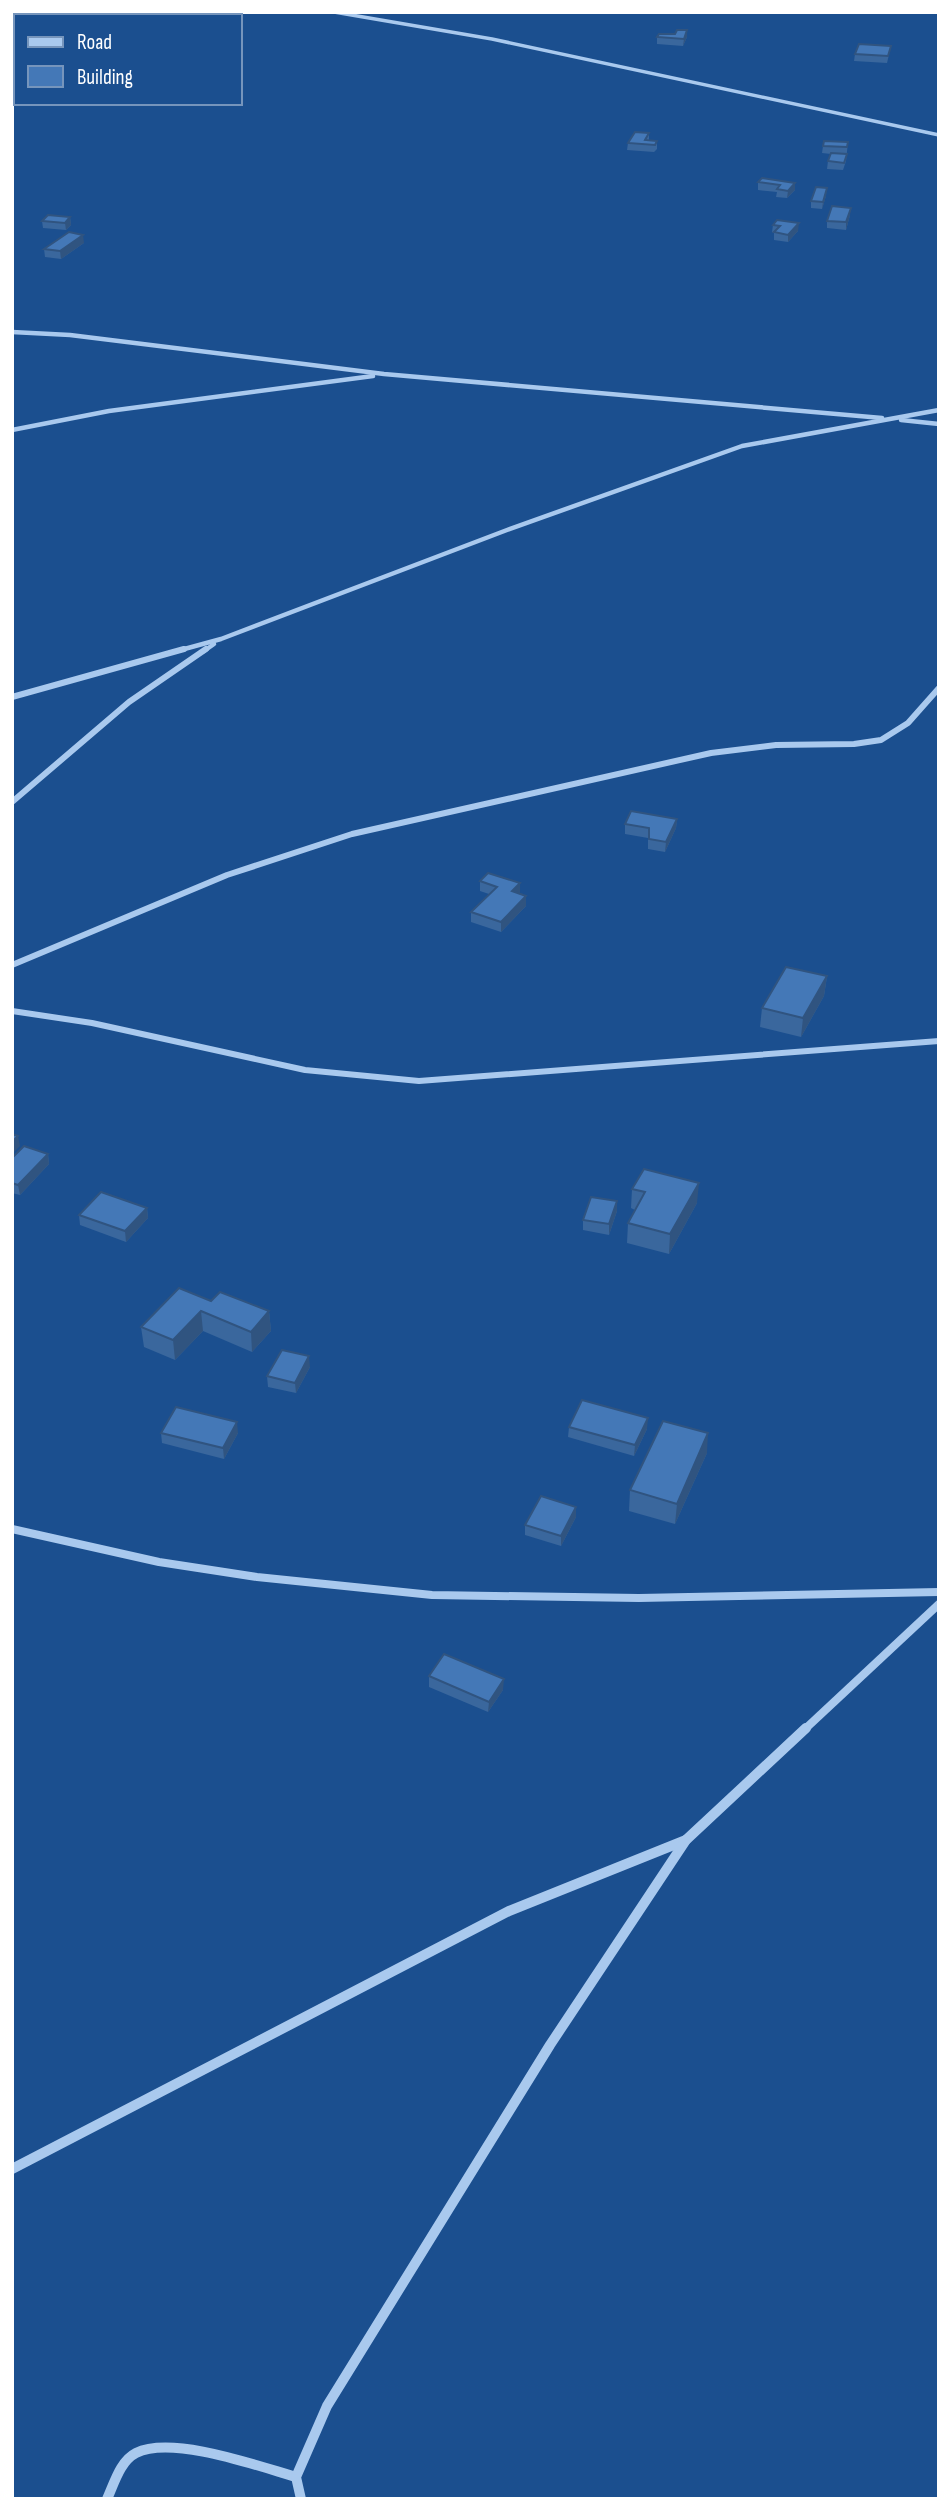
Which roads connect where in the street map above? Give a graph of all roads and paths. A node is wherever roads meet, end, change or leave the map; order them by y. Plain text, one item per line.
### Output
1 (334, 12) edge
2 (939, 135) edge
3 (12, 332) edge
4 (384, 374) junction
5 (939, 410) edge
6 (892, 419) junction
7 (939, 424) edge
8 (12, 430) edge
9 (221, 639) junction
10 (939, 688) edge
11 (12, 697) edge
12 (12, 802) edge
13 (12, 965) edge
14 (12, 1012) edge
15 (939, 1041) edge
16 (12, 1528) edge
17 (939, 1592) edge
18 (939, 1604) edge
19 (686, 1839) junction
20 (12, 2169) edge
21 (296, 2477) junction
22 (107, 2499) edge
23 (301, 2499) edge

1 - 2 street
3 - 4 street
4 - 6 street
4 - 8 street
5 - 6 street
6 - 7 street
6 - 9 street
9 - 11 street
9 - 12 street
10 - 13 street
14 - 15 street
16 - 17 street
18 - 19 street
19 - 20 street
19 - 21 street
21 - 22 street
21 - 23 street

